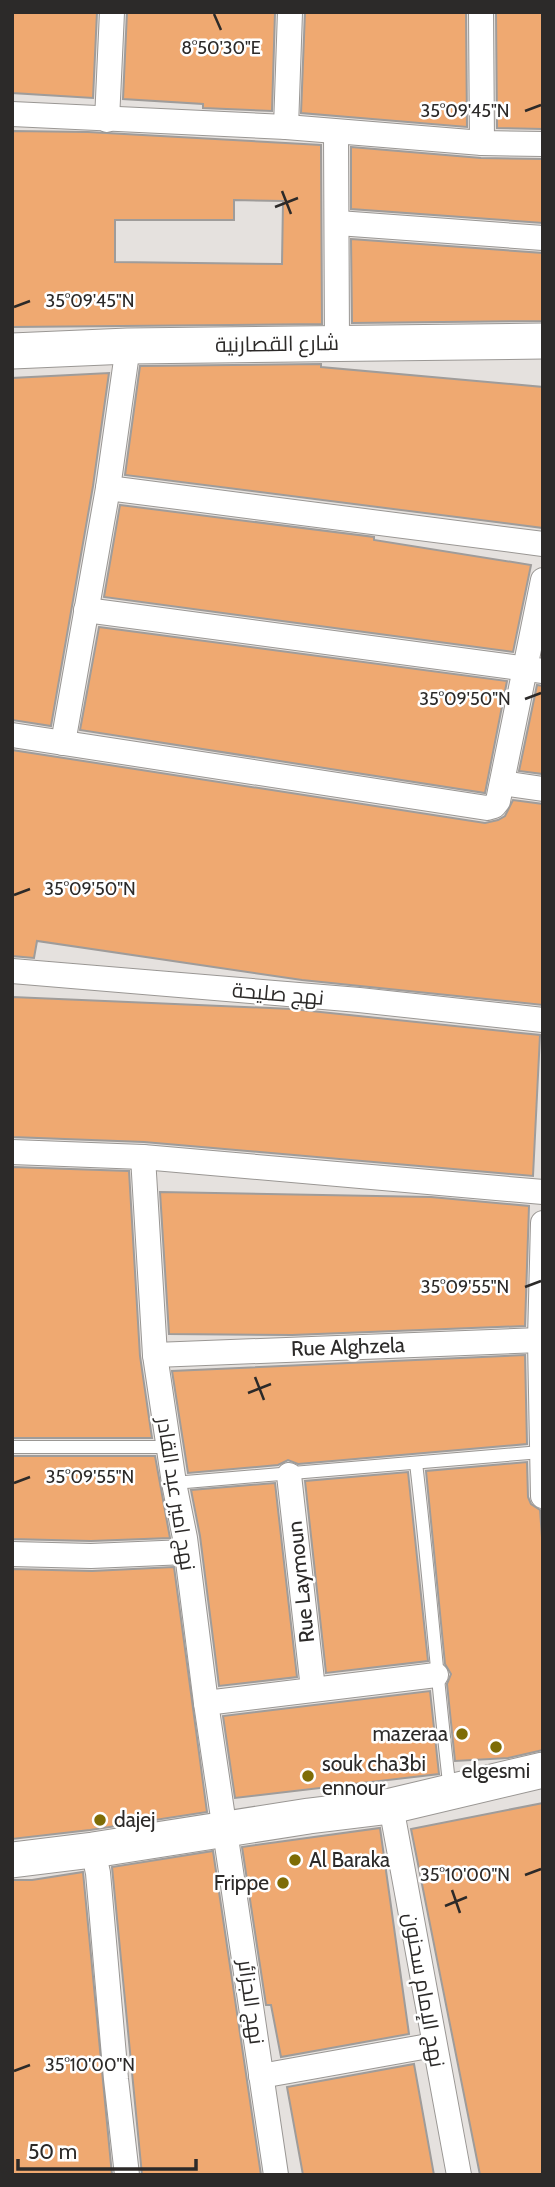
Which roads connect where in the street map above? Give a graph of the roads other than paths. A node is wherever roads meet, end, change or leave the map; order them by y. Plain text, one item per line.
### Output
1 (112, 12) edge
2 (290, 12) edge
3 (481, 12) edge
4 (12, 114) edge
5 (107, 120) junction
6 (286, 127) junction
7 (336, 133) junction
8 (482, 143) junction
9 (543, 144) edge
10 (338, 223) junction
11 (543, 238) edge
12 (543, 341) edge
13 (337, 343) junction
14 (128, 346) junction
15 (12, 351) edge
16 (108, 488) junction
17 (543, 544) edge
18 (543, 580) edge
19 (86, 610) junction
20 (534, 670) edge
21 (12, 735) edge
22 (63, 743) junction
23 (502, 783) junction
24 (543, 789) edge
25 (12, 971) edge
26 (543, 1020) edge
27 (12, 1152) edge
28 (143, 1157) junction
29 (543, 1192) edge
30 (543, 1223) edge
31 (540, 1340) junction
32 (155, 1355) junction
33 (12, 1447) edge
34 (168, 1447) junction
35 (541, 1452) edge
36 (416, 1463) junction
37 (289, 1475) junction
38 (174, 1483) junction
39 (543, 1496) edge
40 (186, 1552) junction
41 (12, 1554) edge
42 (436, 1675) junction
43 (313, 1689) junction
44 (206, 1703) junction
45 (543, 1770) edge
46 (450, 1791) junction
47 (391, 1806) junction
48 (226, 1830) junction
49 (93, 1850) junction
50 (12, 1860) edge
51 (434, 2045) junction
52 (261, 2076) junction
53 (127, 2175) edge
54 (276, 2175) edge
55 (459, 2175) edge

1 - 5 street
2 - 6 street
3 - 8 street
4 - 5 street
5 - 6 street
6 - 7 street
7 - 8 street
7 - 10 street
8 - 9 street
10 - 11 street
10 - 13 street
12 - 13 street, شارع القصارنية
13 - 14 street, شارع القصارنية
14 - 15 street, شارع القصارنية
14 - 16 street
16 - 17 street
16 - 19 street
18 - 20 street
19 - 20 street
19 - 22 street
20 - 23 street
21 - 22 street
22 - 23 street
23 - 24 street
25 - 26 street, نهج صليحة
27 - 28 street
28 - 29 street
28 - 32 street, نهج امير عبد القادر
30 - 31 street
31 - 32 street, Rue Alghzela
31 - 35 street
32 - 34 street, نهج امير عبد القادر
33 - 34 lane
34 - 38 street, نهج امير عبد القادر
35 - 36 lane
35 - 39 street
36 - 37 lane
36 - 42 lane
37 - 38 lane
37 - 43 street, Rue Laymoun
38 - 40 street, نهج امير عبد القادر
40 - 41 street
40 - 44 street, نهج امير عبد القادر
42 - 43 street
42 - 46 lane
43 - 44 street
44 - 48 street, نهج امير عبد القادر
45 - 46 street
46 - 47 street
47 - 48 street
47 - 51 street, نهج الإمام سحنون
48 - 49 street
48 - 52 street, نهج الجزائر
49 - 50 street
49 - 53 street
51 - 52 street
51 - 55 street, نهج الإمام سحنون
52 - 54 street, نهج الجزائر

